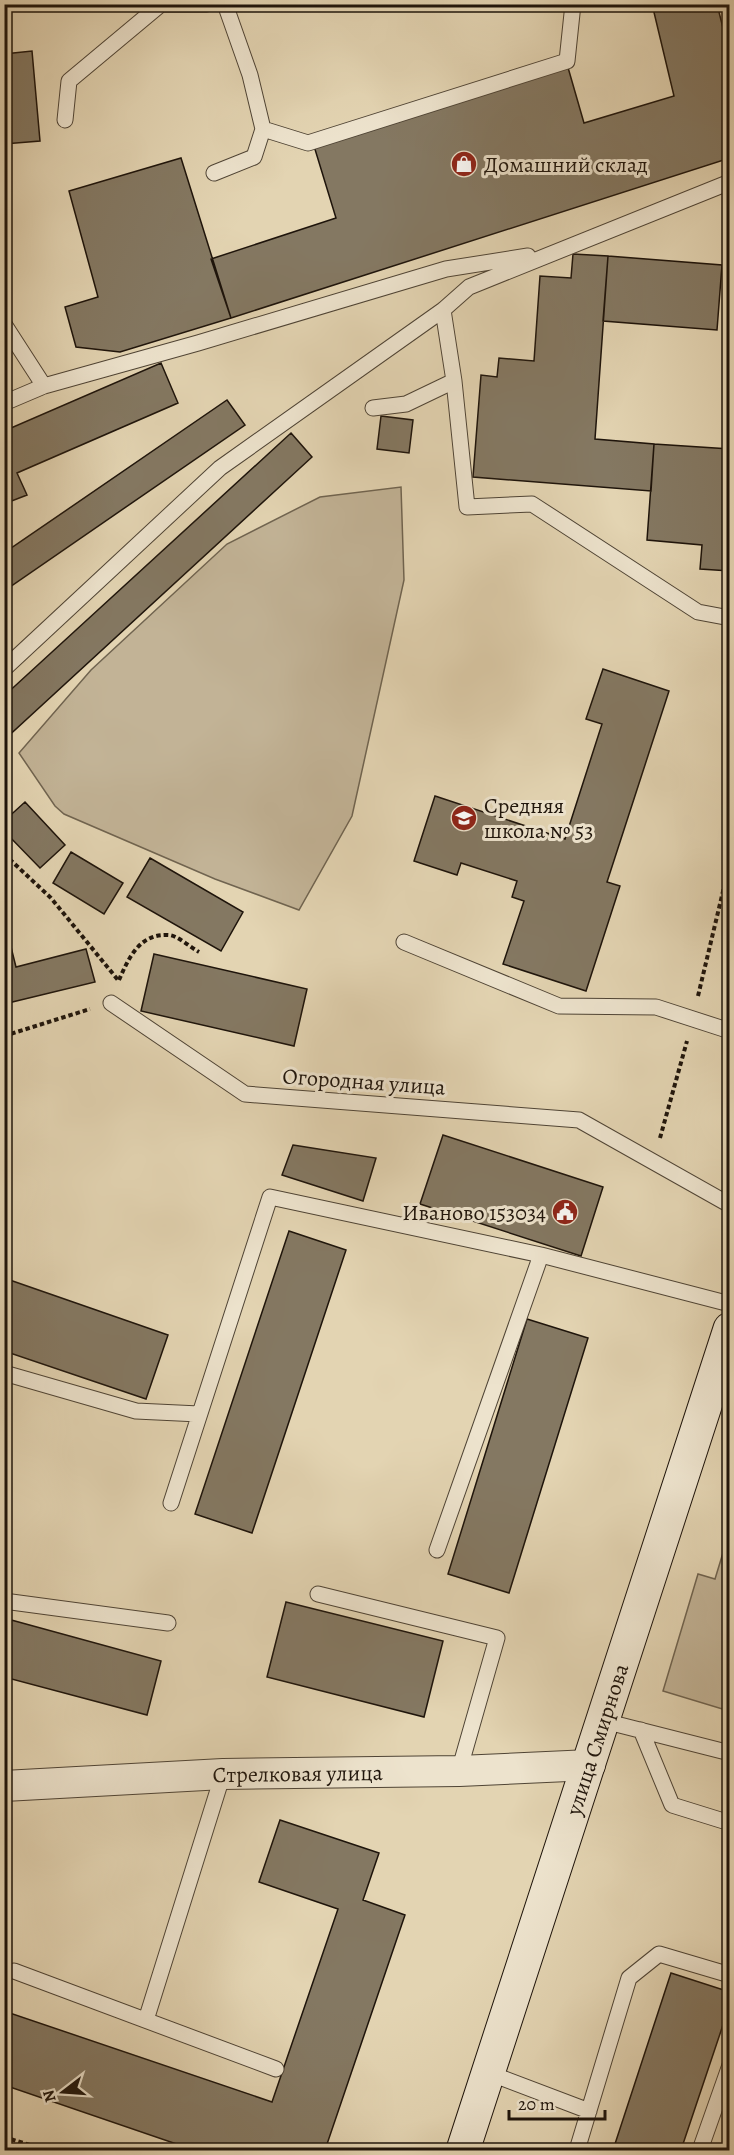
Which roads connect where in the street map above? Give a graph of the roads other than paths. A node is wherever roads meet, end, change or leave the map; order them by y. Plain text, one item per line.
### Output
1 (207, 4) edge
2 (225, 4) edge
3 (573, 4) edge
4 (160, 5) edge
5 (65, 120) dead end
6 (263, 129) junction
7 (214, 173) dead end
8 (729, 182) edge
9 (549, 253) junction
10 (443, 310) junction
11 (4, 324) edge
12 (454, 381) junction
13 (44, 386) junction
14 (4, 403) edge
15 (373, 408) dead end
16 (729, 618) edge
17 (4, 669) edge
18 (404, 942) dead end
19 (111, 1003) road end
20 (729, 1031) edge
21 (729, 1205) edge
22 (541, 1255) junction
23 (729, 1304) edge
24 (726, 1349) edge
25 (4, 1373) edge
26 (199, 1413) junction
27 (171, 1503) dead end
28 (437, 1550) dead end
29 (318, 1594) dead end
30 (4, 1601) edge
31 (168, 1623) dead end
32 (604, 1721) junction
33 (641, 1730) junction
34 (729, 1753) edge
35 (590, 1765) junction
36 (459, 1771) junction
37 (223, 1774) junction
38 (4, 1786) edge
39 (729, 1823) edge
40 (14, 1971) dead end
41 (729, 1975) edge
42 (146, 2020) junction
43 (729, 2065) edge
44 (276, 2069) dead end
45 (489, 2073) junction
46 (589, 2111) junction
47 (463, 2151) edge
48 (577, 2151) edge
49 (700, 2151) edge

1 - 4 lane
2 - 6 lane
3 - 6 lane
4 - 5 lane
6 - 7 lane
8 - 9 lane
9 - 10 lane
9 - 13 lane
10 - 12 lane
10 - 17 lane
11 - 13 lane
12 - 15 lane
12 - 16 lane
13 - 14 lane
18 - 20 lane
19 - 21 lane, Огородная улица
22 - 23 lane
22 - 26 lane
22 - 28 lane
24 - 32 main road, улица Смирнова
25 - 26 lane
26 - 27 lane
29 - 36 lane
30 - 31 lane
32 - 33 lane
32 - 35 main road, улица Смирнова
33 - 34 lane
33 - 39 lane
35 - 36 street, Стрелковая улица
35 - 45 main road, улица Смирнова
36 - 37 street, Стрелковая улица
37 - 38 street, Стрелковая улица
37 - 42 lane
40 - 42 lane
41 - 46 lane
42 - 44 lane
43 - 49 lane
45 - 46 lane
45 - 47 main road, улица Смирнова
46 - 48 lane

